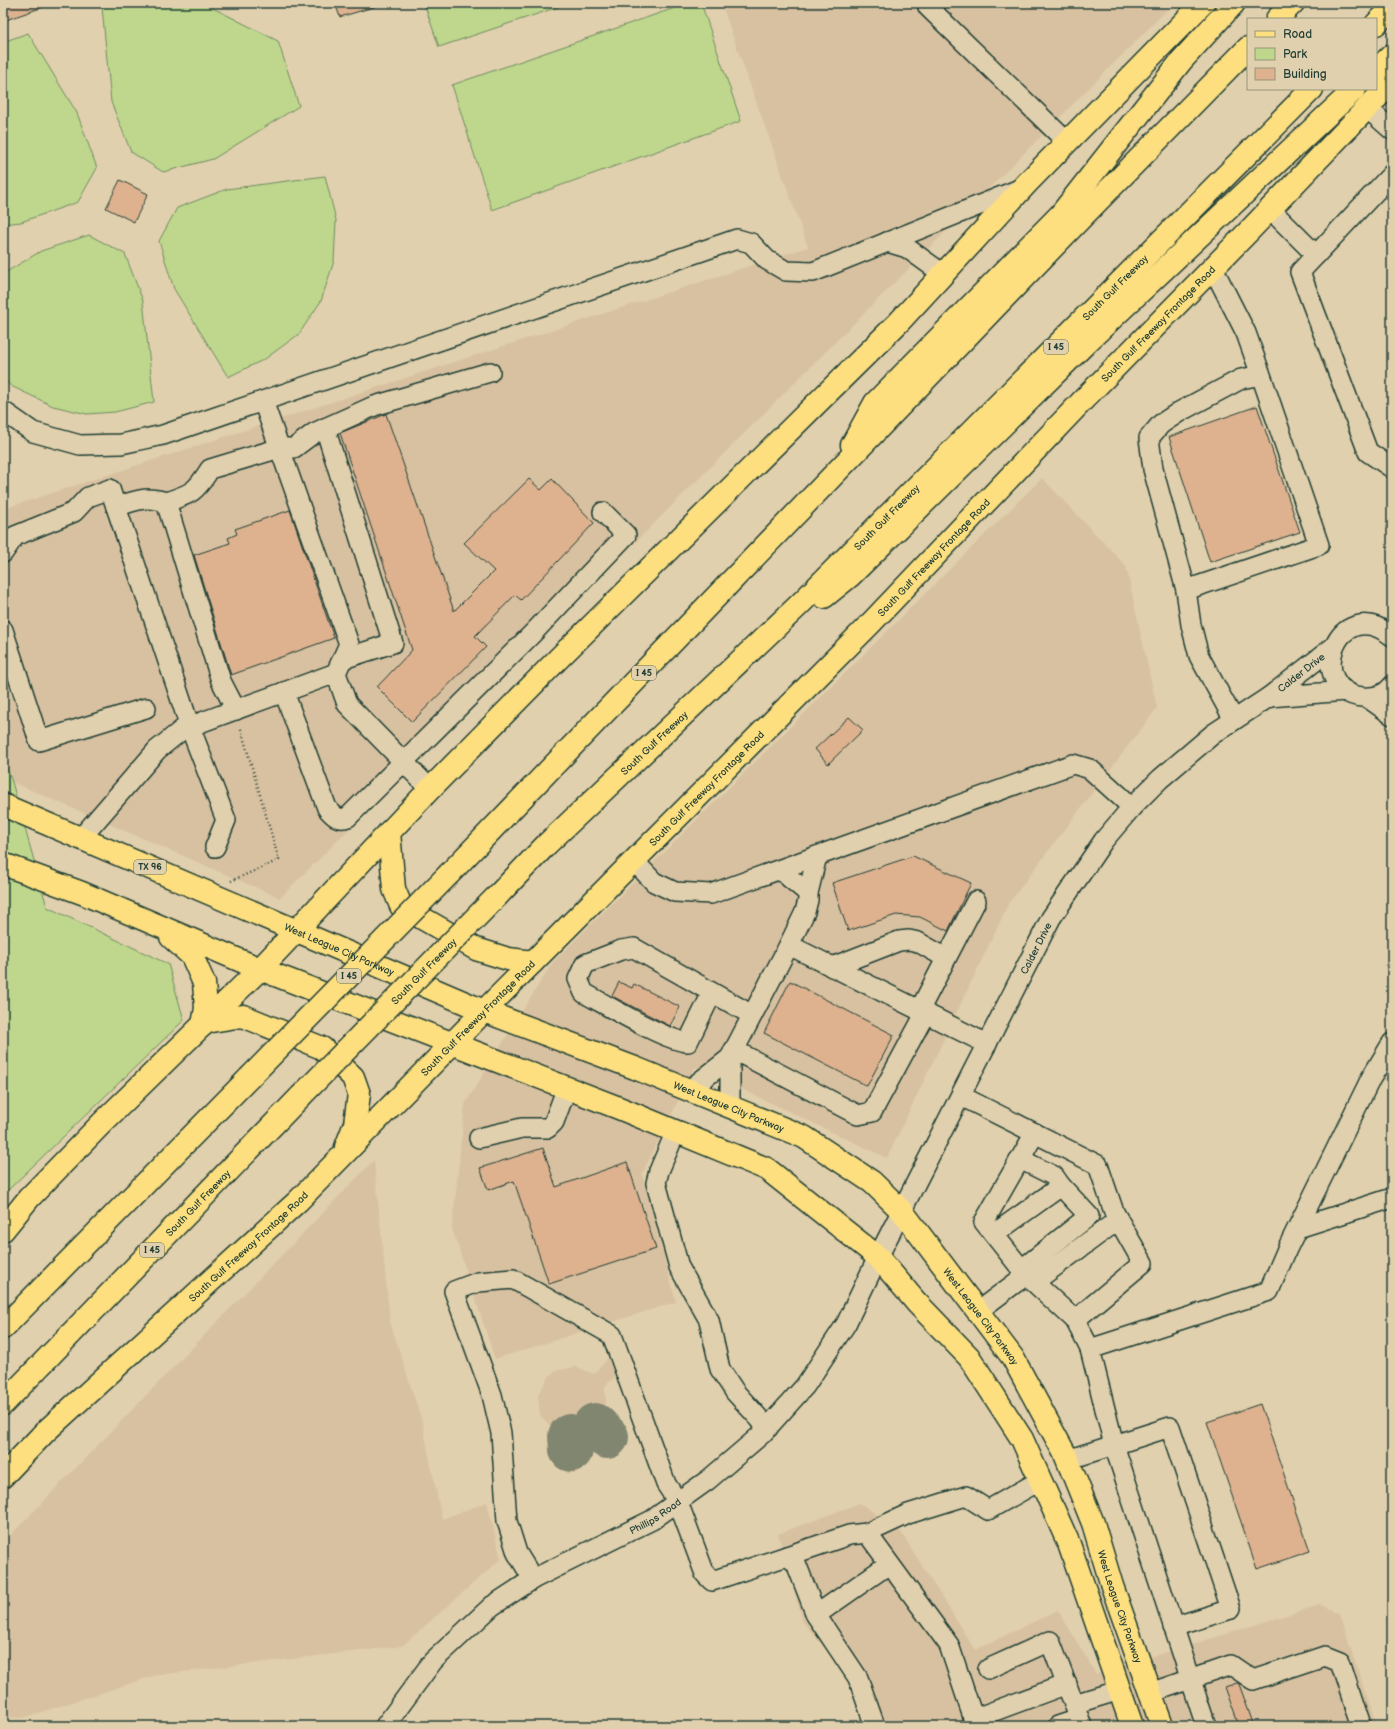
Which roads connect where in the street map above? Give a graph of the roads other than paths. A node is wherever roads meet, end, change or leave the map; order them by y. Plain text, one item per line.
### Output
1 (1234, 3) edge
2 (1293, 3) edge
3 (1196, 5) edge
4 (928, 7) dead end
5 (1392, 8) edge
6 (1278, 18) edge
7 (1377, 23) edge
8 (1247, 49) edge
9 (1392, 55) edge
10 (1377, 69) edge
11 (1392, 82) edge
12 (1311, 90) edge
13 (1355, 90) edge
14 (1367, 108) junction
15 (1392, 130) edge
16 (1067, 142) junction
17 (1392, 174) edge
18 (1022, 188) junction
19 (1270, 209) junction
20 (887, 242) junction
21 (1316, 255) junction
22 (1213, 268) junction
23 (943, 274) junction
24 (490, 372) dead end
25 (1261, 375) junction
26 (263, 402) junction
27 (3, 411) edge
28 (325, 428) junction
29 (280, 448) junction
30 (1392, 468) edge
31 (838, 471) junction
32 (166, 502) junction
33 (116, 507) junction
34 (603, 512) dead end
35 (3, 553) edge
36 (1186, 590) junction
37 (3, 630) edge
38 (1389, 632) edge
39 (1332, 648) junction
40 (340, 666) junction
41 (729, 672) junction
42 (1392, 686) edge
43 (1346, 691) junction
44 (284, 692) junction
45 (1269, 697) junction
46 (1368, 698) junction
47 (146, 708) dead end
48 (236, 710) junction
49 (1392, 715) edge
50 (1234, 720) junction
51 (190, 727) junction
52 (403, 762) junction
53 (430, 789) junction
54 (3, 805) edge
55 (1132, 807) junction
56 (389, 832) junction
57 (81, 838) junction
58 (214, 847) dead end
59 (817, 856) junction
60 (634, 861) junction
61 (3, 864) edge
62 (780, 870) junction
63 (808, 893) junction
64 (976, 901) dead end
65 (158, 925) junction
66 (297, 930) junction
67 (789, 945) junction
68 (946, 958) junction
69 (533, 962) junction
70 (832, 966) junction
71 (260, 969) junction
72 (712, 993) junction
73 (484, 1011) junction
74 (922, 1012) junction
75 (752, 1015) junction
76 (204, 1024) junction
77 (452, 1043) junction
78 (1392, 1043) edge
79 (987, 1044) junction
80 (732, 1054) junction
81 (567, 1087) junction
82 (689, 1090) junction
83 (961, 1096) junction
84 (730, 1107) junction
85 (676, 1131) junction
86 (1035, 1133) junction
87 (479, 1138) dead end
88 (344, 1154) junction
89 (1020, 1159) junction
90 (1061, 1186) junction
91 (1392, 1198) edge
92 (902, 1211) junction
93 (1118, 1220) junction
94 (1298, 1228) junction
95 (3, 1230) edge
96 (994, 1234) junction
97 (878, 1257) junction
98 (1027, 1275) junction
99 (978, 1311) junction
100 (1075, 1320) junction
101 (3, 1328) edge
102 (1090, 1350) junction
103 (3, 1404) edge
104 (768, 1428) junction
105 (1114, 1445) junction
106 (1067, 1460) junction
107 (3, 1476) edge
108 (1041, 1480) junction
109 (678, 1502) junction
110 (867, 1532) junction
111 (786, 1556) junction
112 (889, 1564) junction
113 (533, 1579) junction
114 (816, 1615) junction
115 (1174, 1627) junction
116 (988, 1669) dead end
117 (1191, 1679) junction
118 (1067, 1684) junction
119 (1120, 1690) junction
120 (1150, 1693) junction
121 (1078, 1716) edge
122 (975, 1723) edge
123 (385, 1726) edge
124 (875, 1726) edge
125 (1058, 1726) edge
126 (1132, 1726) edge
127 (1162, 1726) edge
128 (1206, 1726) edge
129 (1362, 1726) edge

1 - 31 main road
2 - 6 main road
3 - 16 main road
4 - 16 street
5 - 7 main road
8 - 31 main road, I 45
9 - 10 main road
11 - 14 main road, South Gulf Freeway Frontage Road
12 - 41 main road, South Gulf Freeway / I 45
13 - 41 main road
14 - 15 street
14 - 19 main road, South Gulf Freeway Frontage Road
16 - 18 main road
17 - 21 street
18 - 20 street
18 - 23 main road
19 - 21 street
19 - 22 main road, South Gulf Freeway Frontage Road
20 - 23 street
20 - 26 street
21 - 30 street
22 - 25 street
22 - 60 main road, South Gulf Freeway Frontage Road
23 - 53 main road
24 - 28 street
25 - 36 street
25 - 36 street
26 - 27 street
26 - 29 street
28 - 29 street
28 - 40 street
29 - 32 street
29 - 40 street
31 - 101 main road, I 45, bridge
32 - 33 street
32 - 48 street
33 - 35 street
33 - 51 street
34 - 52 street
36 - 50 street
37 - 47 street
38 - 39 street, Calder Drive
39 - 43 street
39 - 45 street, Calder Drive
40 - 44 street
40 - 52 street
41 - 103 main road, South Gulf Freeway / I 45, bridge
42 - 46 street
43 - 45 street, Calder Drive
43 - 46 street
44 - 48 street
44 - 52 street
45 - 50 street, Calder Drive
46 - 49 street
48 - 51 street
50 - 55 street, Calder Drive
51 - 57 street
51 - 58 street
52 - 53 street
53 - 56 main road
54 - 57 main road, West League City Parkway / TX 96
55 - 59 street
55 - 79 street, Calder Drive
56 - 66 main road
56 - 69 main road
57 - 66 main road, West League City Parkway / TX 96
59 - 62 street
59 - 63 street
60 - 62 street
60 - 69 main road, South Gulf Freeway Frontage Road
61 - 65 main road
62 - 63 street
63 - 67 street
64 - 68 street
65 - 71 main road
65 - 76 main road
66 - 71 main road
66 - 73 main road, West League City Parkway / TX 96
67 - 70 street
67 - 75 street
68 - 70 street
68 - 74 street
69 - 73 main road, South Gulf Freeway Frontage Road
70 - 74 street
71 - 76 main road
71 - 77 main road
72 - 72 street
72 - 75 street
73 - 77 main road, South Gulf Freeway Frontage Road
73 - 82 main road, West League City Parkway
74 - 79 street
74 - 80 street
75 - 80 street
76 - 88 main road
76 - 95 main road
77 - 81 main road
77 - 88 main road, South Gulf Freeway Frontage Road
78 - 94 street
79 - 83 street, Calder Drive
80 - 82 street
80 - 84 street
81 - 85 main road
81 - 87 street
82 - 84 main road, West League City Parkway
83 - 86 street
83 - 92 street, Calder Drive
84 - 92 main road, West League City Parkway
85 - 97 main road
85 - 104 street
86 - 89 street
86 - 93 street
88 - 107 main road, South Gulf Freeway Frontage Road
89 - 90 street
89 - 96 street
90 - 96 street
90 - 98 street
91 - 94 street
92 - 97 street, Calder Drive
92 - 99 main road, West League City Parkway
93 - 98 street
93 - 100 street
94 - 102 street
96 - 98 street
97 - 104 street, Phillips Road
97 - 108 main road
98 - 99 street
98 - 100 street
99 - 106 main road, West League City Parkway
100 - 102 street
102 - 105 street
104 - 109 street, Phillips Road
105 - 106 street
105 - 115 street
105 - 115 street
106 - 120 main road, West League City Parkway
108 - 110 street
108 - 119 main road
109 - 111 street
109 - 113 street, Phillips Road
109 - 113 street
110 - 111 street
110 - 112 street
111 - 114 street
112 - 114 street
112 - 122 street
113 - 123 street, Phillips Road
114 - 124 street
115 - 117 street
116 - 118 street
117 - 120 street
117 - 128 street
117 - 129 street
118 - 121 street
118 - 122 street
119 - 121 street
119 - 126 main road
120 - 127 main road, West League City Parkway
121 - 125 street

